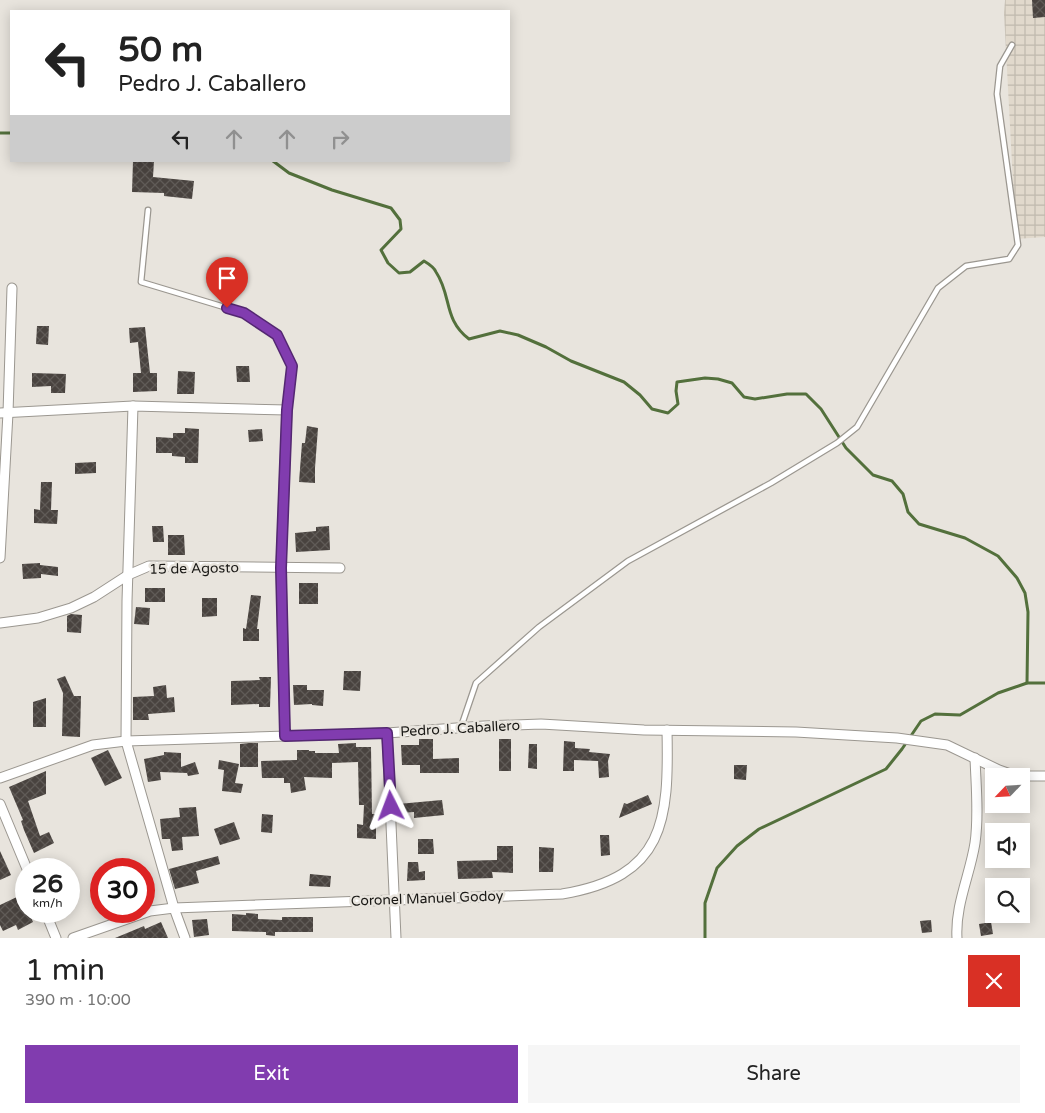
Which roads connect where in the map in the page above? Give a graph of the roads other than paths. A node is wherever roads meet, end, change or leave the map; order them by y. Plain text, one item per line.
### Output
1 (1012, 45) dead end
2 (148, 210) dead end
3 (12, 288) dead end
4 (133, 406) junction
5 (287, 410) junction
6 (4, 413) edge
7 (0, 558) edge
8 (281, 568) junction
9 (340, 568) dead end
10 (128, 574) junction
11 (0, 623) edge
12 (461, 727) junction
13 (668, 730) junction
14 (387, 733) junction
15 (285, 736) junction
16 (126, 741) junction
17 (975, 758) junction
18 (1045, 776) edge
19 (0, 778) edge
20 (0, 804) edge
21 (22, 858) edge
22 (396, 899) junction
23 (174, 908) junction
24 (50, 923) edge
25 (56, 938) edge
26 (73, 938) edge
27 (185, 938) edge
28 (396, 938) edge
29 (957, 938) edge

1 - 12 lane
2 - 5 lane
3 - 6 street
4 - 5 street
4 - 6 street
4 - 10 street
5 - 8 street
6 - 7 street
8 - 9 street, 15 de Agosto
8 - 10 street, 15 de Agosto
8 - 15 street
10 - 11 street, 15 de Agosto
10 - 16 street
12 - 13 street, Pedro J. Caballero
12 - 14 street, Pedro J. Caballero
13 - 17 street, Pedro J. Caballero
13 - 22 street, Coronel Manuel Godoy
14 - 15 street, Pedro J. Caballero
14 - 22 street
15 - 16 street, Pedro J. Caballero
16 - 19 street, Pedro J. Caballero
16 - 23 street
17 - 18 street, Pedro J. Caballero
17 - 29 street
20 - 21 street
22 - 23 street, Coronel Manuel Godoy
22 - 28 street
23 - 26 street, Coronel Manuel Godoy
23 - 27 street
24 - 25 street

